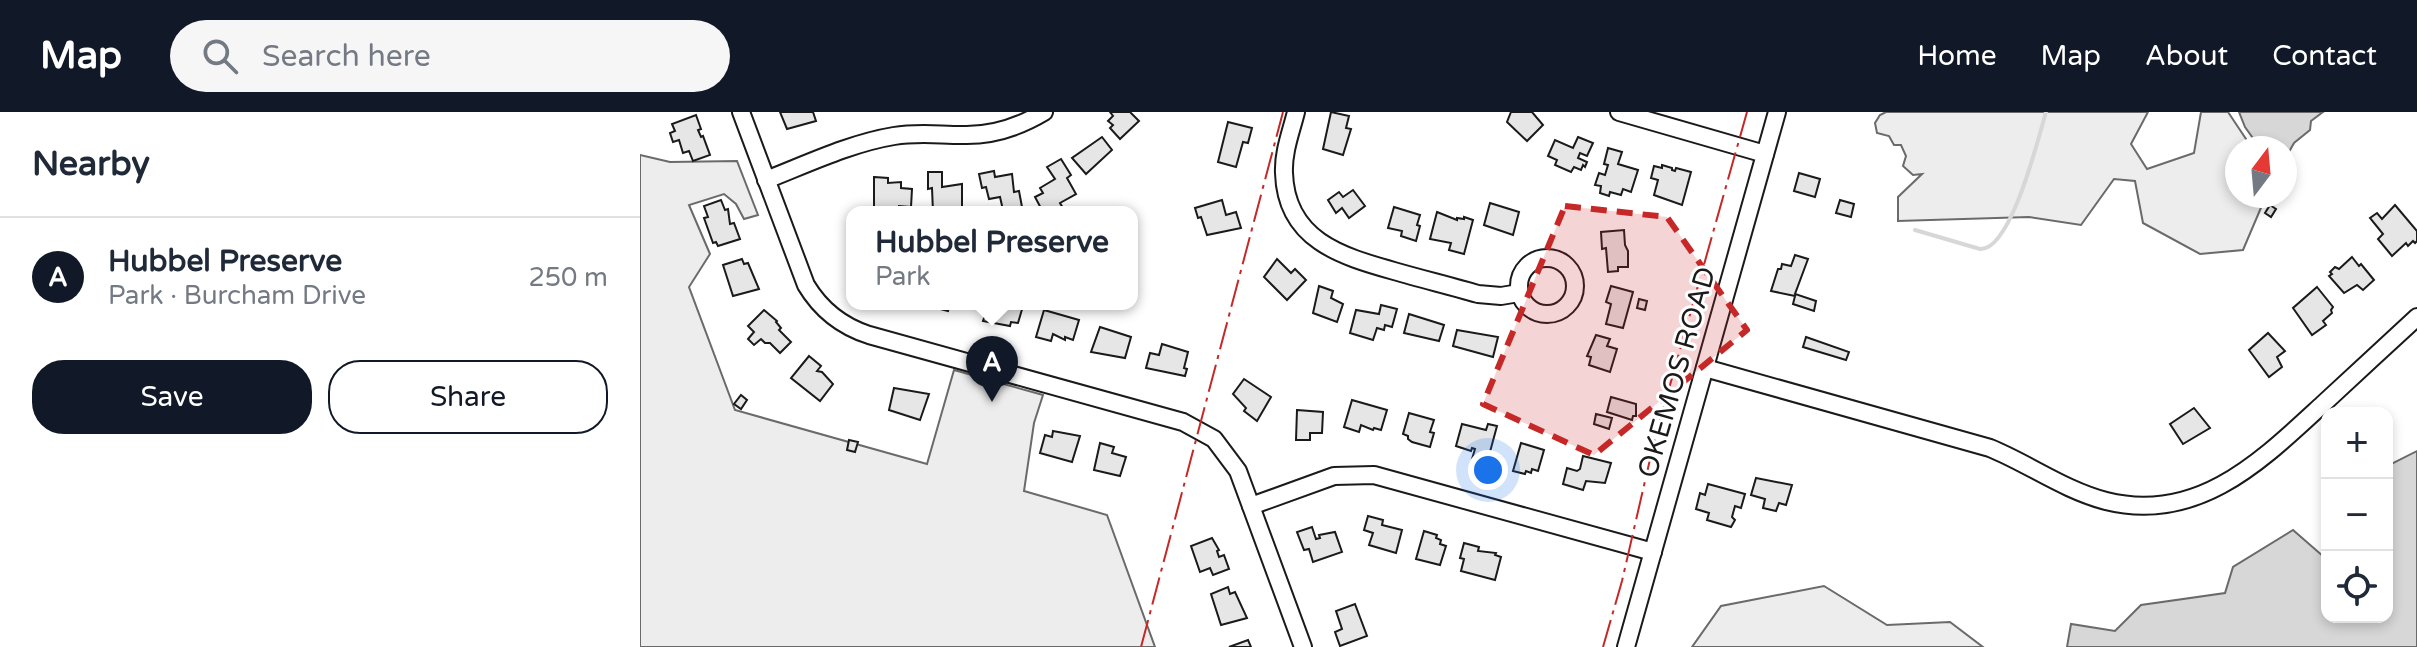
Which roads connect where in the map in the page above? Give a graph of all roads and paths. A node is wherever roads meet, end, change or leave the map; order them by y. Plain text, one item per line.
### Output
1 (741, 112) edge
2 (1044, 112) edge
3 (1296, 112) edge
4 (1619, 112) edge
5 (1777, 112) edge
6 (1765, 154) junction
7 (766, 180) junction
8 (1519, 293) dead end
9 (2417, 317) edge
10 (1705, 368) junction
11 (1251, 506) junction
12 (1653, 552) junction
13 (1303, 647) edge
14 (1626, 647) edge

1 - 7 street
2 - 7 street
3 - 8 street
4 - 6 street
5 - 6 street, OKEMOS ROAD
6 - 10 street, OKEMOS ROAD
7 - 11 street
9 - 10 street
10 - 12 street, OKEMOS ROAD
11 - 12 street
11 - 13 street
12 - 14 street, OKEMOS ROAD

